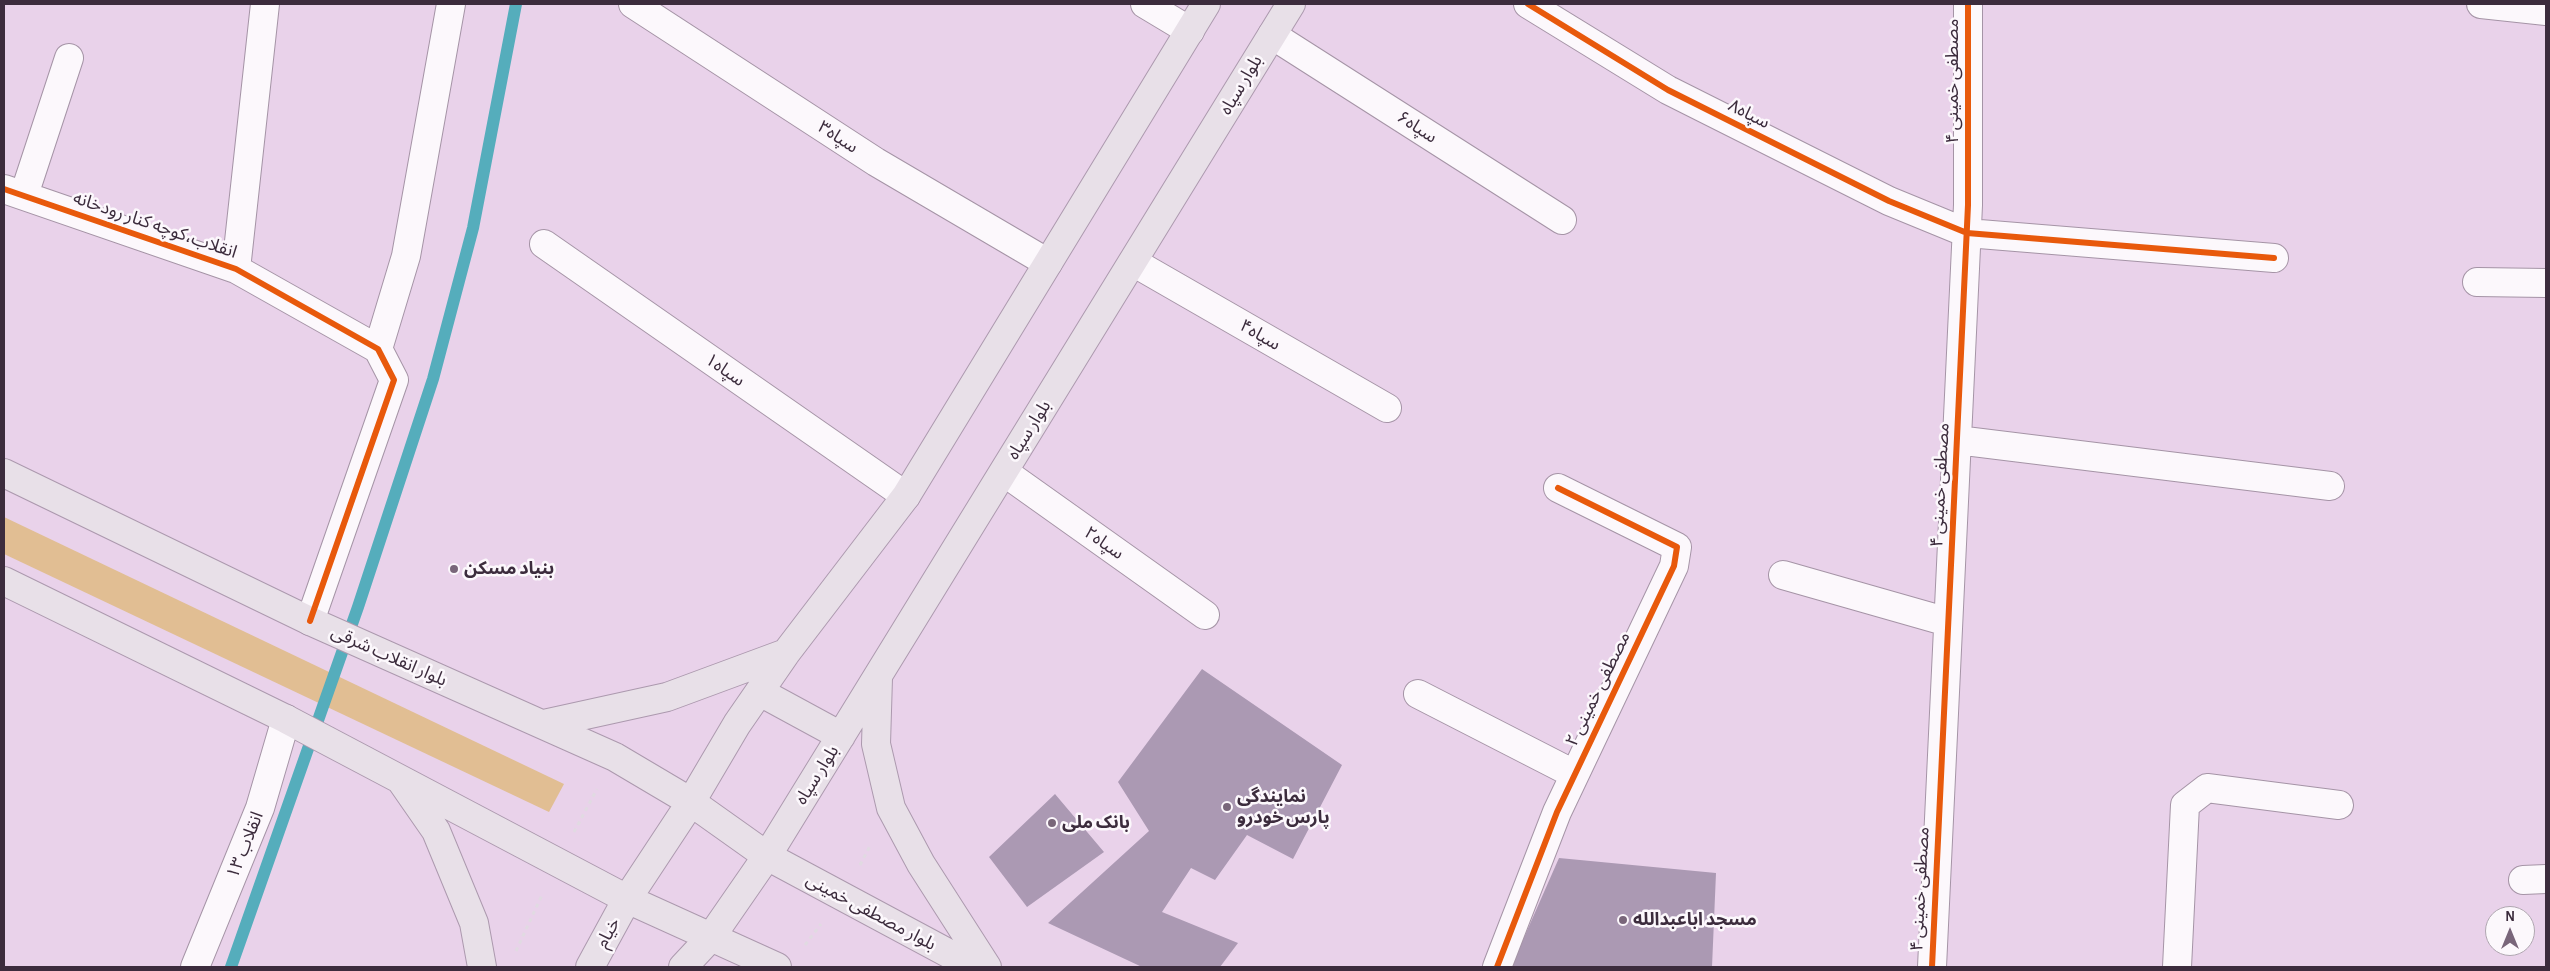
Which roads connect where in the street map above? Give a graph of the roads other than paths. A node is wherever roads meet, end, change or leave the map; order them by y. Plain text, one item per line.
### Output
1 (265, 4) edge
2 (451, 4) edge
3 (633, 4) edge
4 (1146, 4) edge
5 (1206, 4) edge
6 (1291, 4) edge
7 (1528, 4) edge
8 (1968, 4) edge
9 (2481, 4) edge
10 (2546, 11) edge
11 (1190, 31) junction
12 (1272, 35) junction
13 (70, 58) dead end
14 (14, 192) edge
15 (1562, 220) dead end
16 (1967, 233) junction
17 (544, 244) dead end
18 (2274, 258) dead end
19 (1133, 262) junction
20 (1048, 263) junction
21 (236, 269) junction
22 (2477, 282) dead end
23 (2546, 283) edge
24 (378, 348) junction
25 (1387, 408) dead end
26 (1957, 440) junction
27 (1004, 472) junction
28 (4, 473) edge
29 (2330, 486) dead end
30 (1558, 488) dead end
31 (906, 496) junction
32 (1783, 575) dead end
33 (4, 581) edge
34 (1205, 615) dead end
35 (310, 621) junction
36 (1948, 622) junction
37 (786, 653) junction
38 (878, 676) junction
39 (760, 692) junction
40 (1418, 694) dead end
41 (286, 719) junction
42 (544, 724) junction
43 (841, 736) junction
44 (1574, 774) junction
45 (400, 779) junction
46 (691, 802) junction
47 (2339, 805) dead end
48 (767, 856) junction
49 (627, 899) junction
50 (711, 937) junction
51 (195, 967) edge
52 (482, 967) edge
53 (590, 967) edge
54 (683, 967) edge
55 (777, 967) edge
56 (974, 967) edge
57 (987, 967) edge
58 (1497, 967) edge
59 (1932, 967) edge
60 (2177, 967) edge

1 - 21 street
2 - 24 street
3 - 20 street, سپاه۳
4 - 11 street
5 - 11 main road
6 - 12 main road, بلوار سپاه
7 - 16 street, سپاه۸
8 - 16 street, مصطفی خمینی ۴
9 - 10 street
11 - 20 main road
12 - 15 street, سپاه۶
12 - 19 main road, بلوار سپاه
13 - 14 street
14 - 21 street, انقلاب،کوچه کنار رودخانه
16 - 18 street, سپاه۸
16 - 26 street, مصطفی خمینی ۴
17 - 31 street, سپاه۱
19 - 25 street, سپاه۴
19 - 27 main road, بلوار سپاه
20 - 31 main road
21 - 24 street, انقلاب،کوچه کنار رودخانه
22 - 23 street
24 - 35 street
26 - 29 street
26 - 36 street, مصطفی خمینی ۴
27 - 34 street, سپاه۲
27 - 38 main road, بلوار سپاه
28 - 35 main road, بلوار انقلاب شرقی
30 - 44 street, مصطفی خمینی ۲
31 - 37 main road
32 - 36 street
33 - 41 main road
35 - 42 main road, بلوار انقلاب شرقی
36 - 59 street, مصطفی خمینی ۴
37 - 39 main road
37 - 42 main road
38 - 43 main road, بلوار سپاه
38 - 57 main road
39 - 43 main road
39 - 46 main road
40 - 44 street
41 - 45 main road
41 - 51 street, انقلاب ۱۳
42 - 46 main road, بلوار انقلاب شرقی
43 - 48 main road, بلوار سپاه
44 - 58 street, مصطفی خمینی ۲
45 - 49 main road
45 - 52 main road
46 - 48 main road, بلوار مصطفی خمینی
46 - 49 main road, خیام
47 - 60 street
48 - 50 main road, بلوار سپاه
48 - 56 main road, بلوار مصطفی خمینی
49 - 50 main road
49 - 53 main road, خیام
50 - 54 main road
50 - 55 main road

